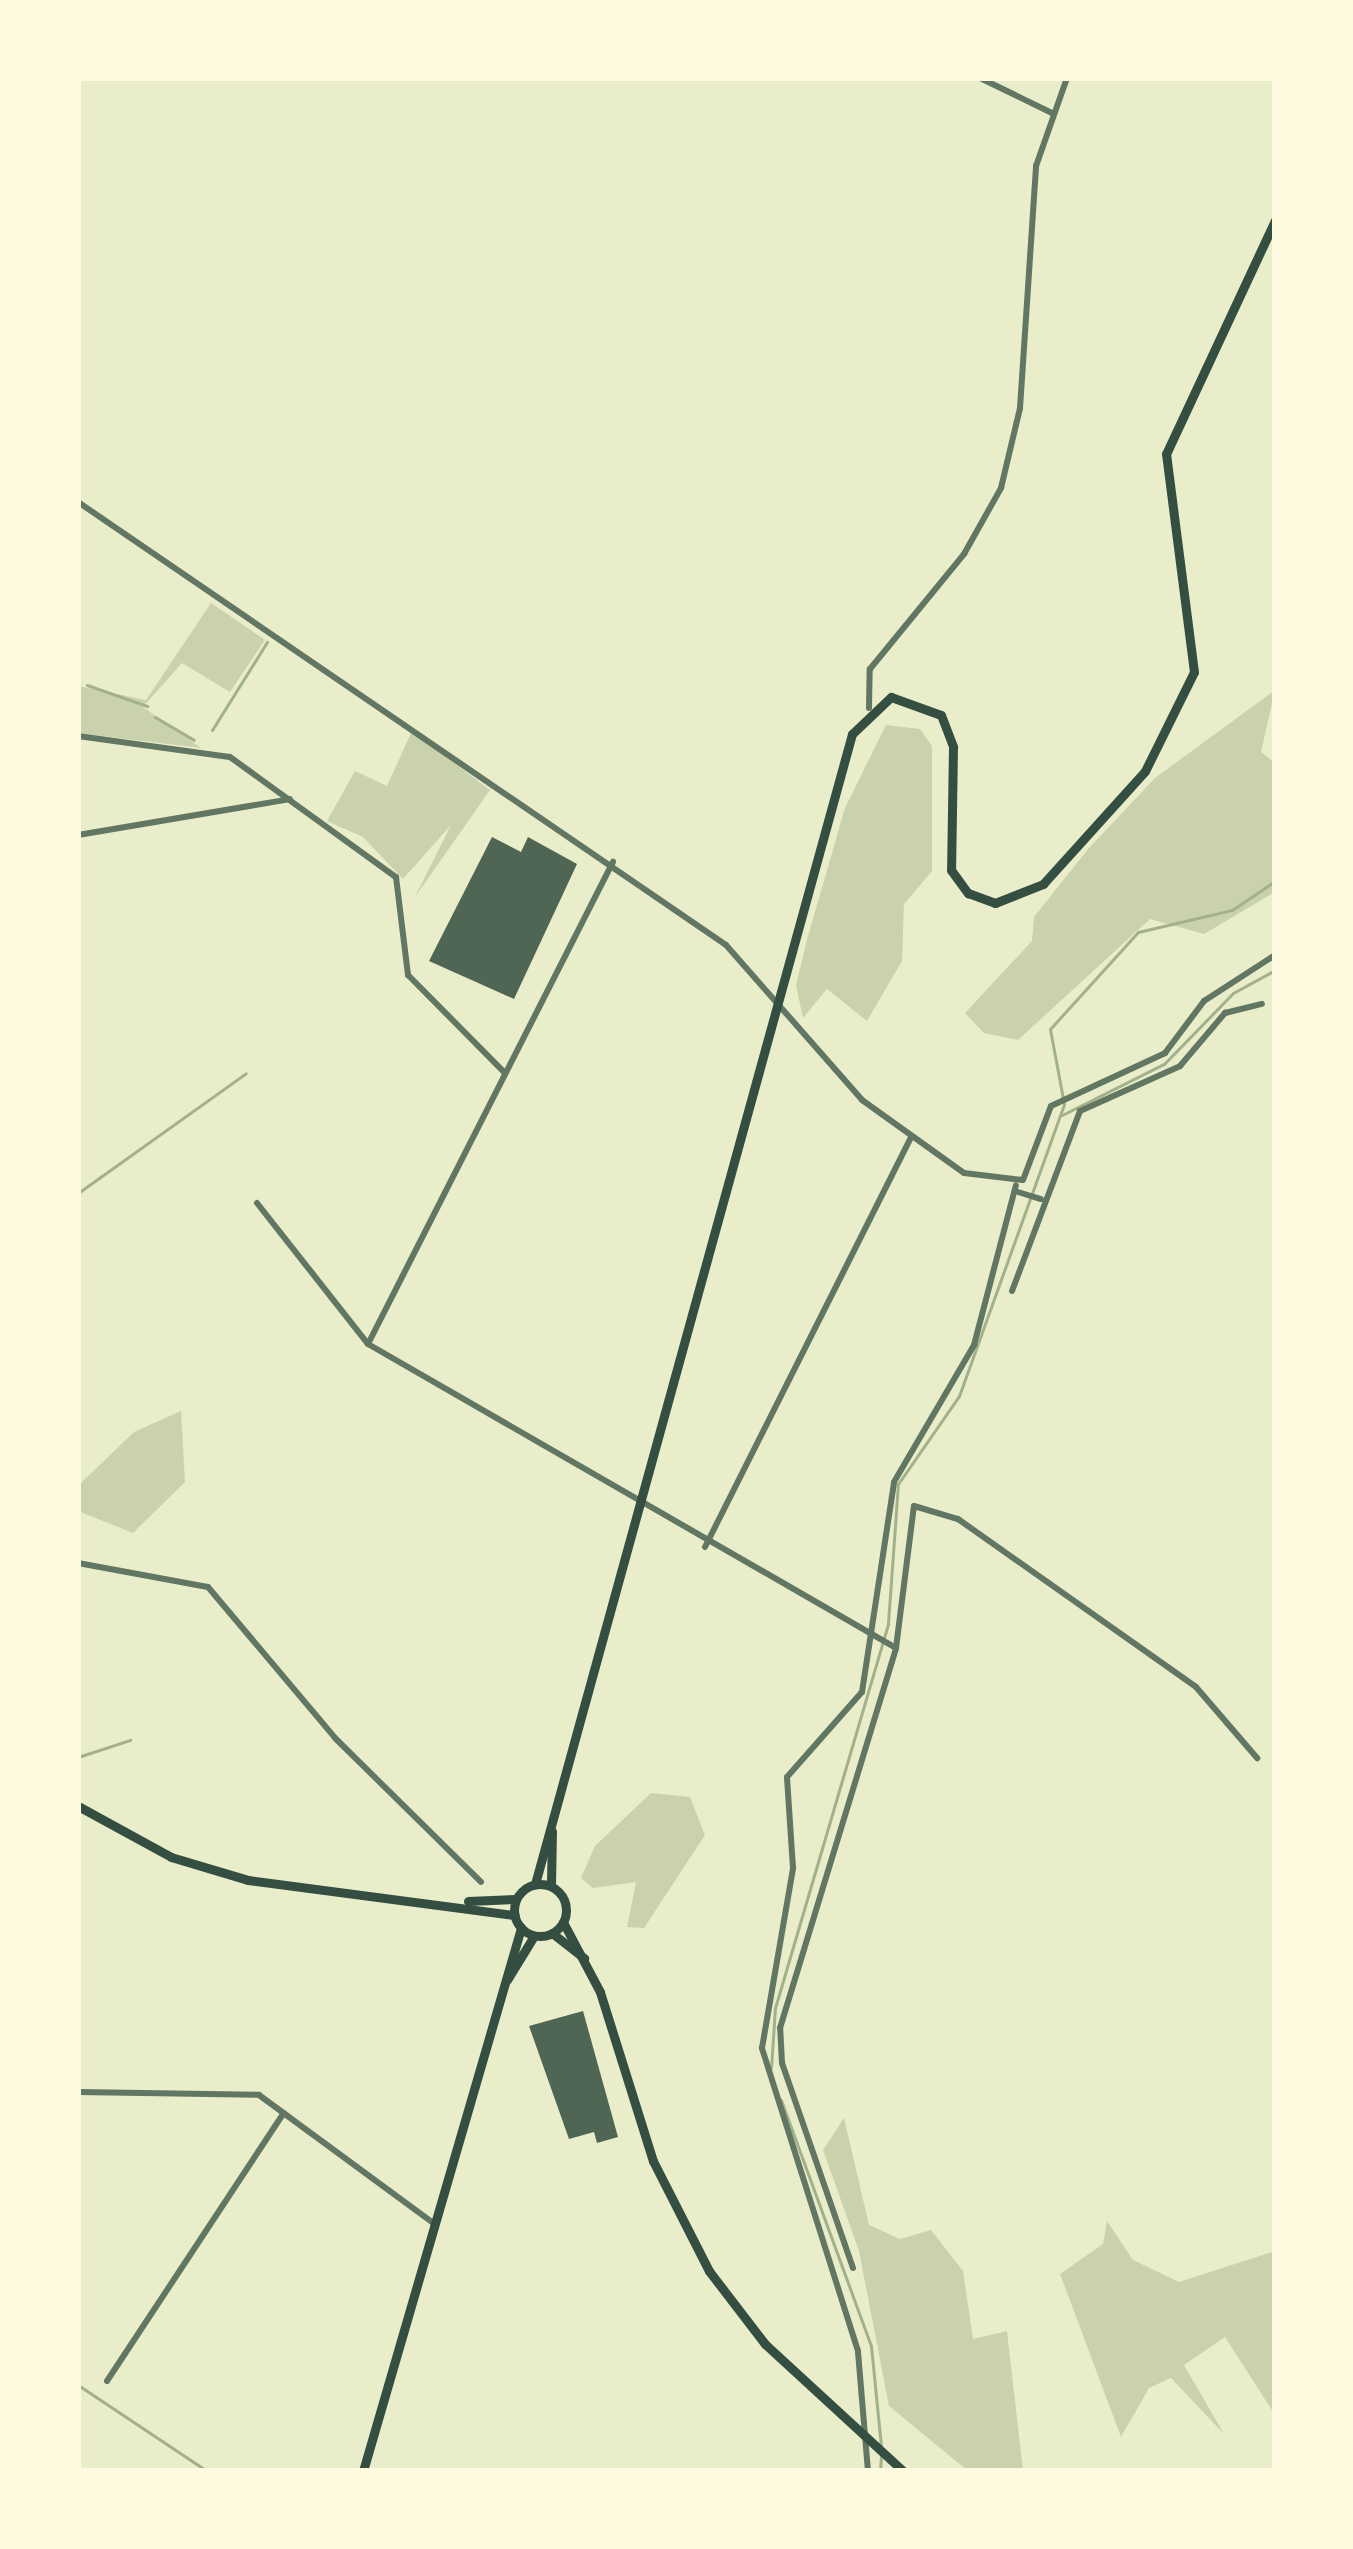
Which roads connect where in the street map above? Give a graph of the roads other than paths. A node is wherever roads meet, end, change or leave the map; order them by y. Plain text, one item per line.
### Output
1 (980, 78) edge
2 (1067, 78) edge
3 (1052, 113) junction
4 (1275, 220) edge
5 (78, 502) edge
6 (869, 709) junction
7 (78, 736) edge
8 (290, 800) junction
9 (78, 835) edge
10 (613, 862) junction
11 (1275, 956) edge
12 (1262, 1004) dead end
13 (774, 1008) junction
14 (1165, 1053) junction
15 (1180, 1066) junction
16 (505, 1073) junction
17 (911, 1138) junction
18 (1027, 1193) junction
19 (257, 1203) dead end
20 (1012, 1291) dead end
21 (368, 1344) junction
22 (635, 1504) junction
23 (705, 1546) junction
24 (78, 1563) edge
25 (876, 1644) junction
26 (896, 1648) junction
27 (1256, 1758) dead end
28 (78, 1806) edge
29 (552, 1814) junction
30 (481, 1882) dead end
31 (535, 1884) junction
32 (551, 1886) junction
33 (516, 1899) junction
34 (455, 1902) junction
35 (514, 1915) junction
36 (563, 1922) junction
37 (521, 1928) junction
38 (552, 1933) junction
39 (534, 1936) junction
40 (584, 1958) junction
41 (498, 1995) junction
42 (78, 2092) edge
43 (284, 2113) junction
44 (433, 2223) junction
45 (854, 2268) dead end
46 (107, 2380) dead end
47 (363, 2471) edge
48 (868, 2471) edge
49 (902, 2471) edge

1 - 3 street
2 - 3 street
3 - 6 street
4 - 6 main road
5 - 10 street
6 - 13 main road
7 - 8 street
8 - 9 street
8 - 16 street
10 - 13 street
10 - 16 street
11 - 14 street
12 - 15 street
13 - 17 street
13 - 22 main road
14 - 15 street
14 - 18 street
15 - 18 street
16 - 21 street
17 - 18 street
17 - 23 street
18 - 20 street
18 - 25 street
19 - 21 street
21 - 22 street
22 - 23 street
22 - 29 main road
23 - 25 street
24 - 30 street
25 - 26 street
25 - 48 street
26 - 27 street
26 - 45 street
28 - 34 main road
29 - 31 main road
29 - 32 main road
31 - 32 main road
31 - 33 main road
32 - 36 main road
33 - 34 main road
33 - 35 main road
34 - 35 main road
35 - 37 main road
36 - 38 main road
36 - 40 main road
37 - 39 main road
37 - 41 main road
38 - 39 main road
38 - 40 main road
39 - 41 main road
40 - 49 main road
41 - 44 main road
42 - 43 street
43 - 44 street
43 - 46 street
44 - 47 main road

